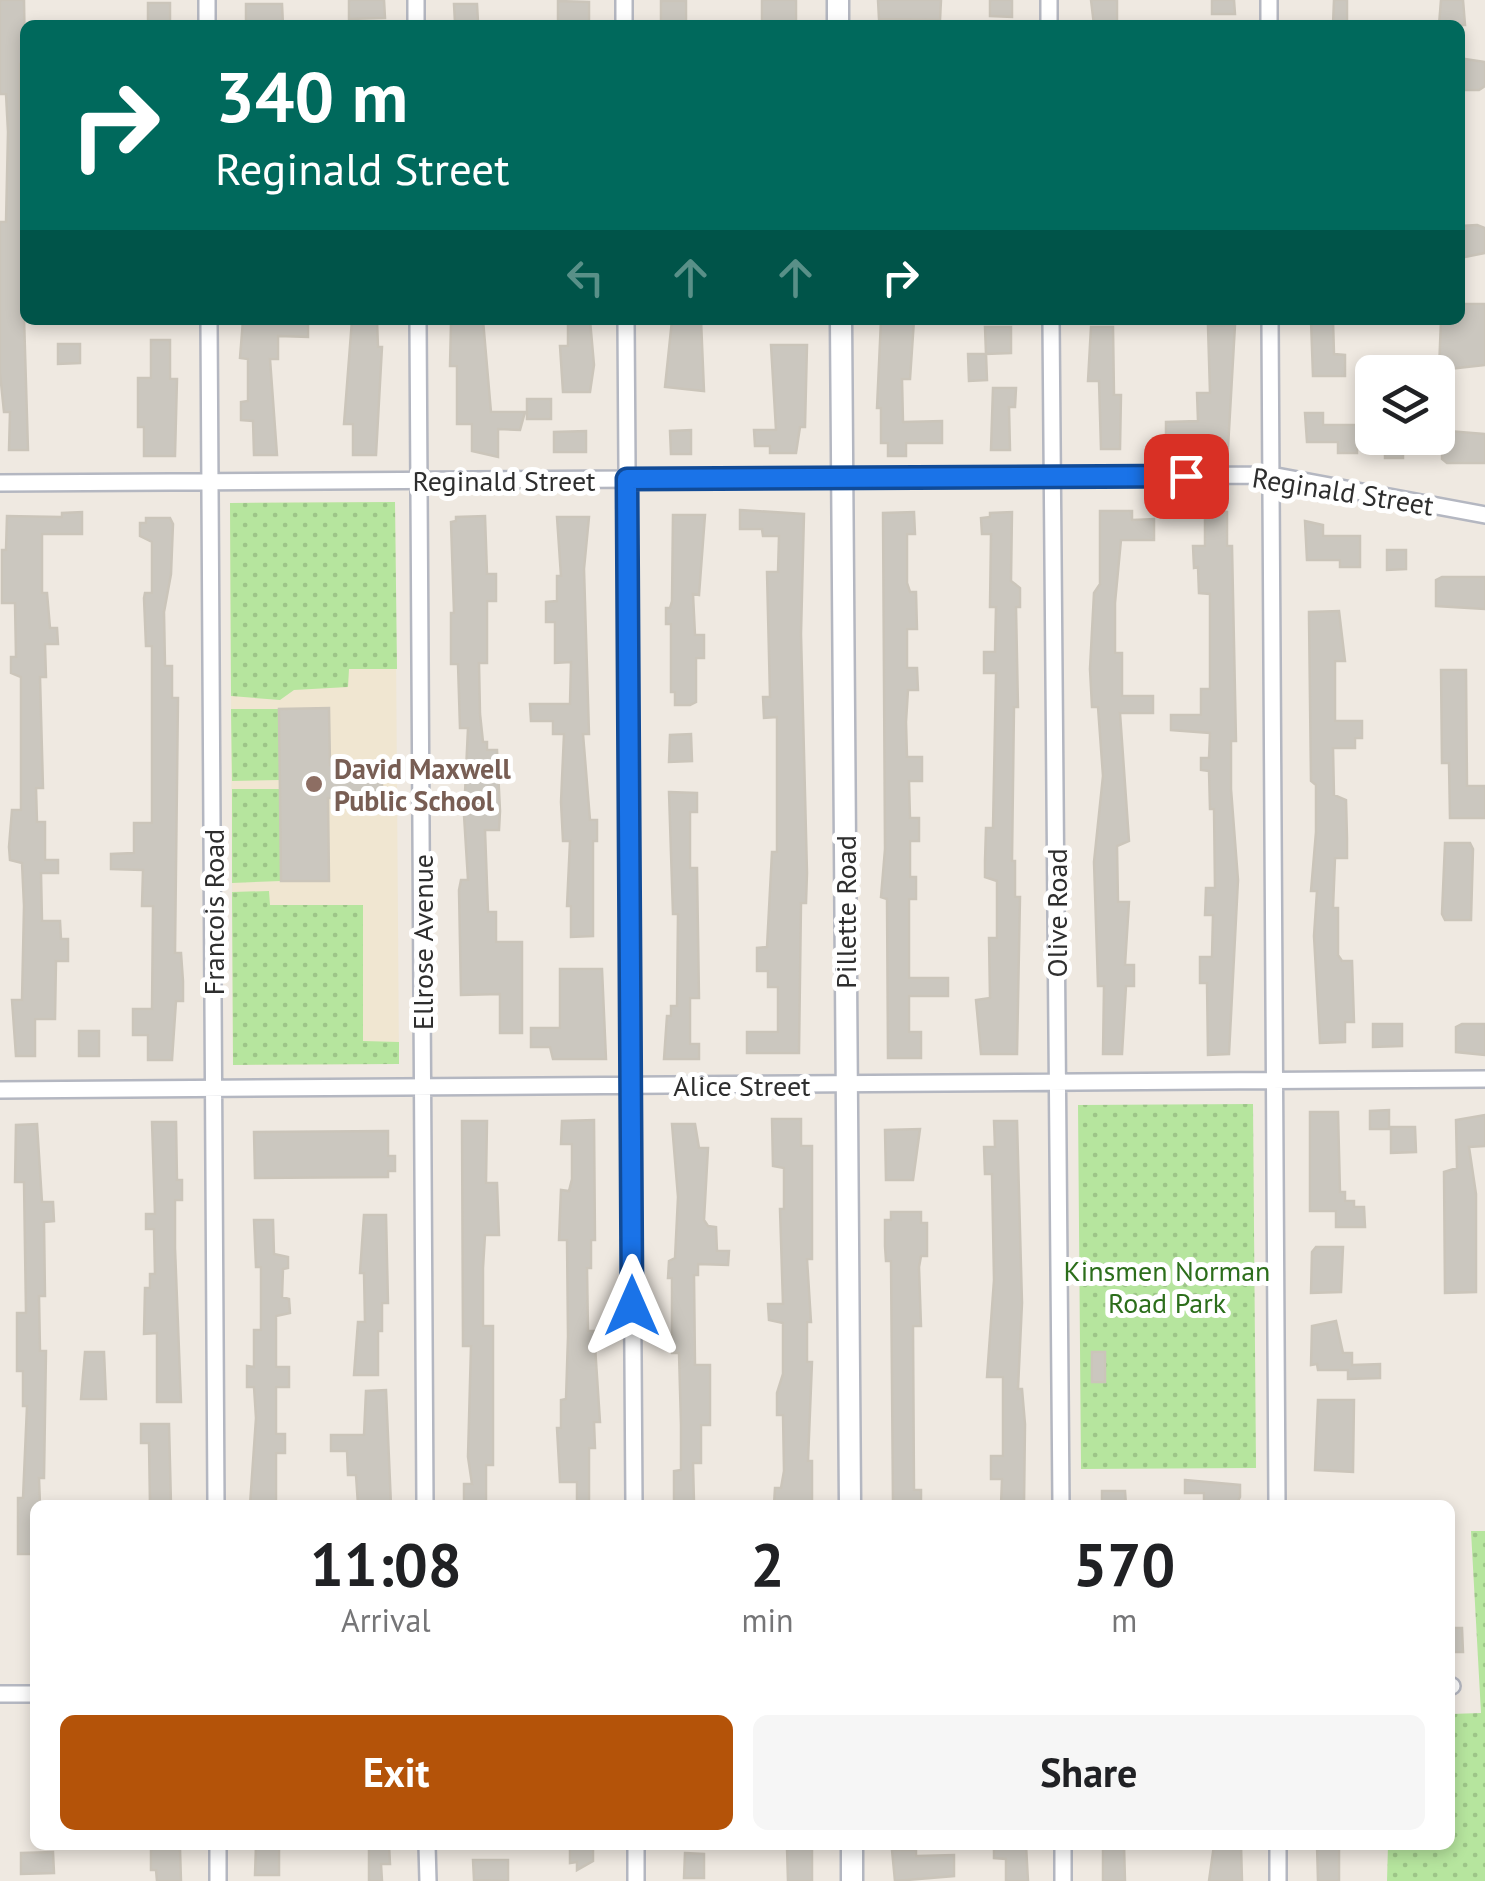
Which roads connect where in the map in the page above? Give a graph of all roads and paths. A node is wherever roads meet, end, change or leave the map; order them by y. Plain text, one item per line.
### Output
1 (209, 325) edge
2 (418, 325) edge
3 (626, 325) edge
4 (841, 325) edge
5 (1052, 325) edge
6 (1270, 325) edge
7 (1271, 475) junction
8 (1053, 476) junction
9 (842, 478) junction
10 (627, 479) junction
11 (419, 481) junction
12 (210, 482) junction
13 (0, 483) edge
14 (1485, 515) edge
15 (1485, 1079) edge
16 (1274, 1080) junction
17 (1057, 1082) junction
18 (846, 1084) junction
19 (631, 1086) junction
20 (422, 1087) junction
21 (214, 1088) junction
22 (0, 1090) edge
23 (216, 1500) edge
24 (425, 1500) edge
25 (634, 1500) edge
26 (850, 1500) edge
27 (1060, 1500) edge
28 (1276, 1500) edge
29 (0, 1694) edge
30 (30, 1694) edge
31 (218, 1850) edge
32 (427, 1850) edge
33 (636, 1850) edge
34 (852, 1850) edge
35 (1063, 1850) edge
36 (1278, 1850) edge
37 (218, 1881) edge
38 (428, 1881) edge
39 (636, 1881) edge
40 (852, 1881) edge
41 (1064, 1881) edge
42 (1278, 1881) edge

1 - 12 street, Francois Road
2 - 11 street, Ellrose Avenue
3 - 10 street
4 - 9 street, Pillette Road
5 - 8 street, Olive Road
6 - 7 street
7 - 8 street, Reginald Street
7 - 14 street, Reginald Street
7 - 16 street
8 - 9 street, Reginald Street
8 - 17 street, Olive Road
9 - 10 street, Reginald Street
9 - 18 street, Pillette Road
10 - 11 street, Reginald Street
10 - 19 street
11 - 12 street, Reginald Street
11 - 20 street, Ellrose Avenue
12 - 13 street, Reginald Street
12 - 21 street, Francois Road
15 - 16 street, Alice Street
16 - 17 street, Alice Street
16 - 28 street
17 - 18 street, Alice Street
17 - 27 street, Olive Road
18 - 19 street, Alice Street
18 - 26 street, Pillette Road
19 - 20 street, Alice Street
19 - 25 street
20 - 21 street, Alice Street
20 - 24 street, Ellrose Avenue
21 - 22 street, Alice Street
21 - 23 street, Francois Road
29 - 30 street
31 - 37 street
32 - 38 street
33 - 39 street
34 - 40 street
35 - 41 street
36 - 42 street

